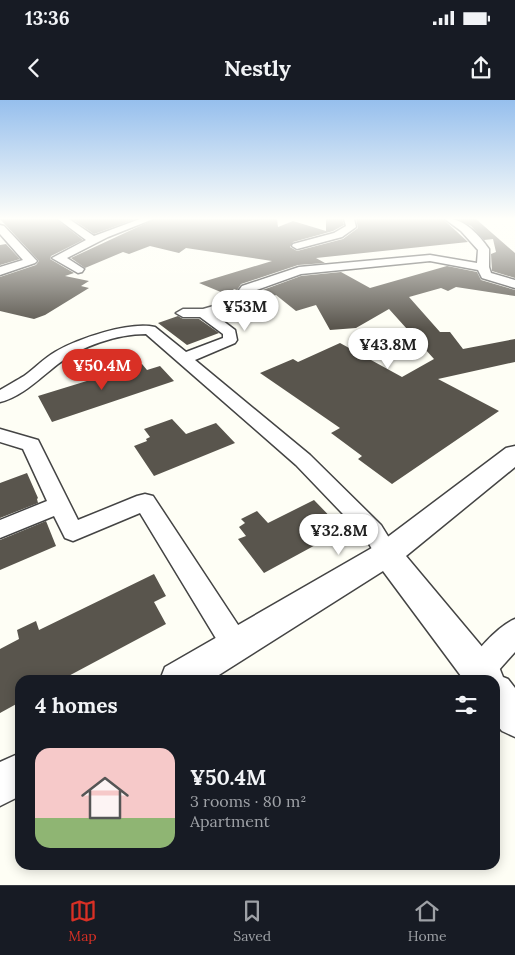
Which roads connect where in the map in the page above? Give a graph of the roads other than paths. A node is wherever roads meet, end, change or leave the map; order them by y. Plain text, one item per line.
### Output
1 (26, 256) edge
2 (63, 256) edge
3 (484, 256) edge
4 (483, 268) junction
5 (78, 269) dead end
6 (0, 271) edge
7 (515, 284) edge
8 (203, 312) junction
9 (184, 313) dead end
10 (183, 359) junction
11 (0, 397) edge
12 (0, 435) edge
13 (512, 460) edge
14 (60, 505) junction
15 (0, 529) edge
16 (387, 554) junction
17 (515, 632) edge
18 (236, 646) junction
19 (187, 675) edge
20 (482, 675) edge
21 (490, 675) edge
22 (500, 698) edge
23 (515, 718) edge
24 (15, 776) edge
25 (0, 785) edge

1 - 6 street
2 - 5 street
3 - 4 street
4 - 7 street
4 - 8 street
8 - 9 street
8 - 10 street
10 - 11 street
10 - 16 street
12 - 14 street
13 - 16 street
14 - 15 street
14 - 18 street
16 - 18 street
16 - 20 street
17 - 21 street
18 - 19 street
22 - 23 street
24 - 25 street

